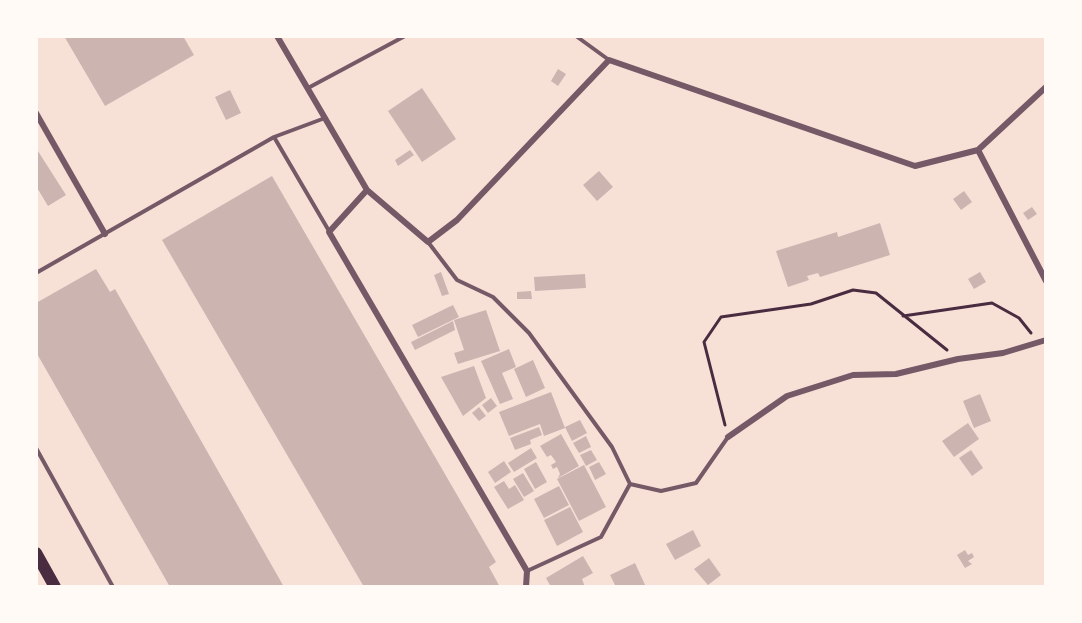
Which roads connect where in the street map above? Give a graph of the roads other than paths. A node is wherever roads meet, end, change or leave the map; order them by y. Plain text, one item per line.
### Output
1 (277, 36) edge
2 (405, 36) edge
3 (576, 36) edge
4 (609, 60) junction
5 (1046, 87) edge
6 (308, 88) junction
7 (36, 113) edge
8 (326, 118) junction
9 (274, 137) junction
10 (978, 150) junction
11 (367, 190) junction
12 (329, 232) junction
13 (105, 234) junction
14 (428, 242) junction
15 (36, 273) edge
16 (1046, 281) edge
17 (1046, 340) edge
18 (728, 437) joint
19 (36, 448) edge
20 (630, 484) junction
21 (36, 553) edge
22 (527, 571) junction
23 (55, 587) edge
24 (113, 587) edge
25 (526, 587) edge

1 - 6 street
2 - 6 lane
3 - 4 lane
4 - 10 street
4 - 14 street
5 - 10 street
6 - 8 street
7 - 13 street
8 - 9 lane
8 - 11 street
9 - 12 lane
9 - 13 lane
10 - 16 street
11 - 12 street
11 - 14 street
12 - 22 street
13 - 15 lane
14 - 20 lane
17 - 18 street
18 - 20 lane
19 - 24 lane
20 - 22 lane
21 - 23 main road
22 - 25 street

